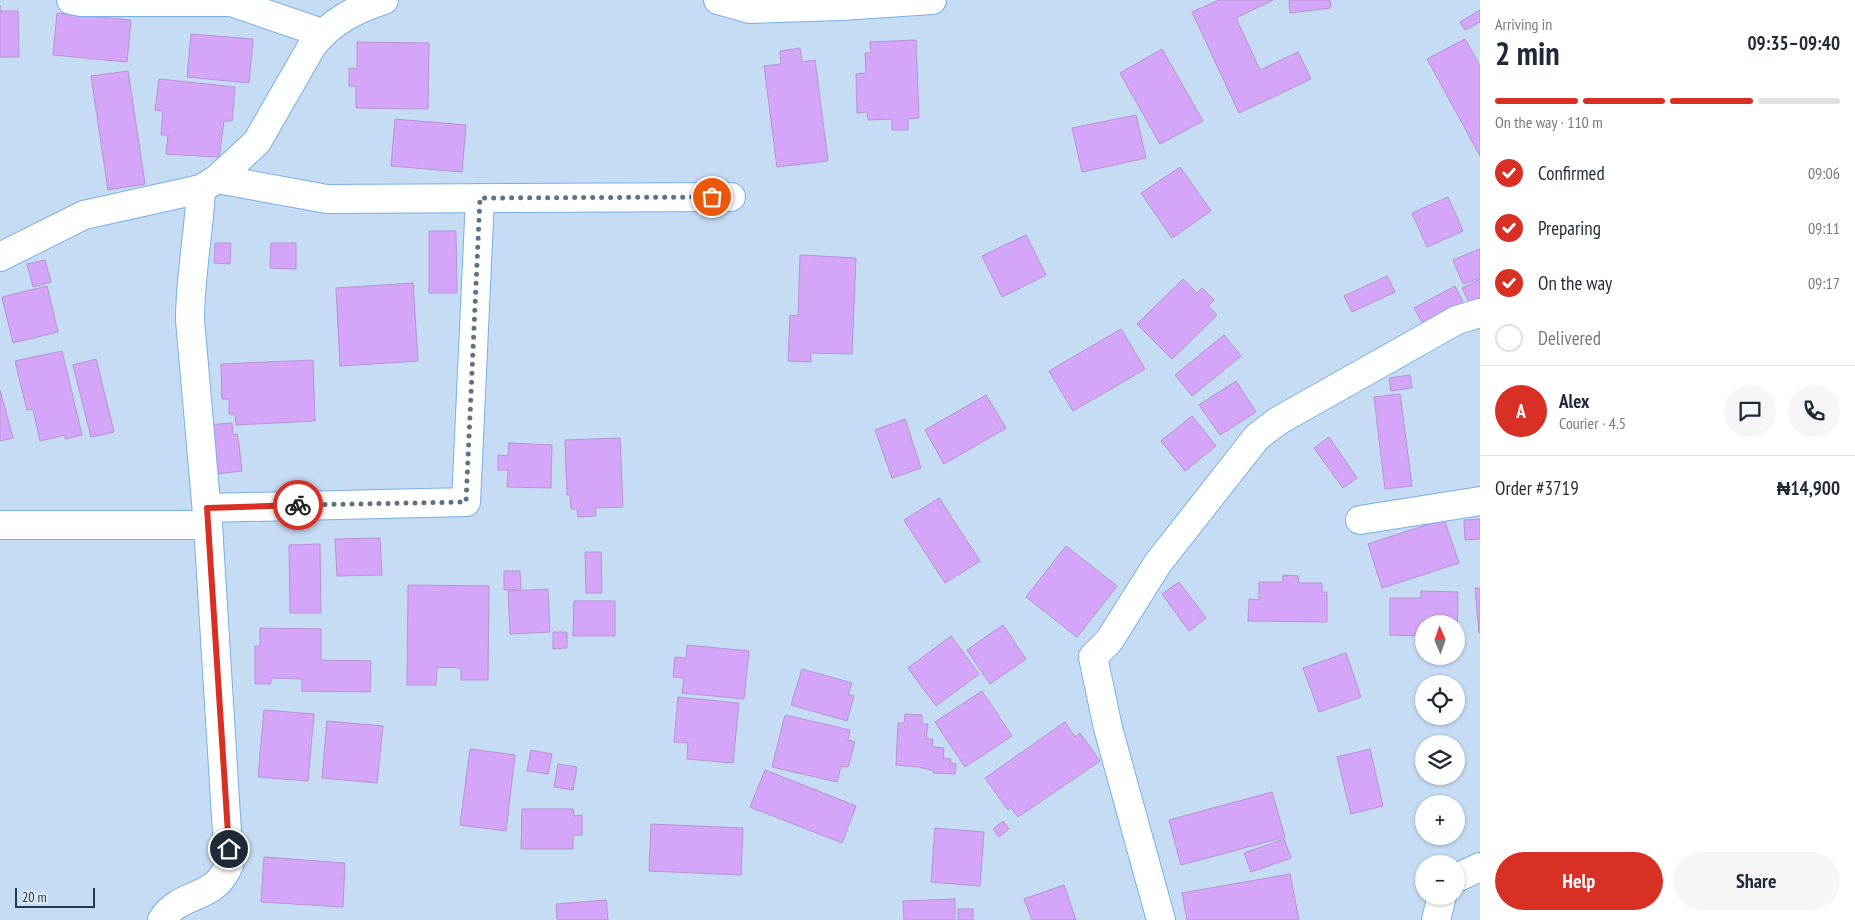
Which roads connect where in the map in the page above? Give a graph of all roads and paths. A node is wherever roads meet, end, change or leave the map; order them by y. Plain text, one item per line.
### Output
1 (71, 0) edge
2 (384, 0) edge
3 (718, 0) edge
4 (932, 0) edge
5 (322, 33) junction
6 (209, 184) junction
7 (731, 197) dead end
8 (480, 198) junction
9 (0, 257) edge
10 (1480, 313) edge
11 (1480, 501) edge
12 (207, 516) junction
13 (1360, 520) dead end
14 (0, 525) edge
15 (1480, 867) edge
16 (1465, 874) edge
17 (1440, 905) edge
18 (162, 920) edge
19 (1161, 920) edge
20 (1436, 920) edge

1 - 5 street
2 - 5 street
3 - 4 street
5 - 6 street
6 - 8 street
6 - 9 street
6 - 12 street
7 - 8 street
8 - 12 street
10 - 19 street
11 - 13 street
12 - 14 street
12 - 18 street
15 - 16 street
17 - 20 street

